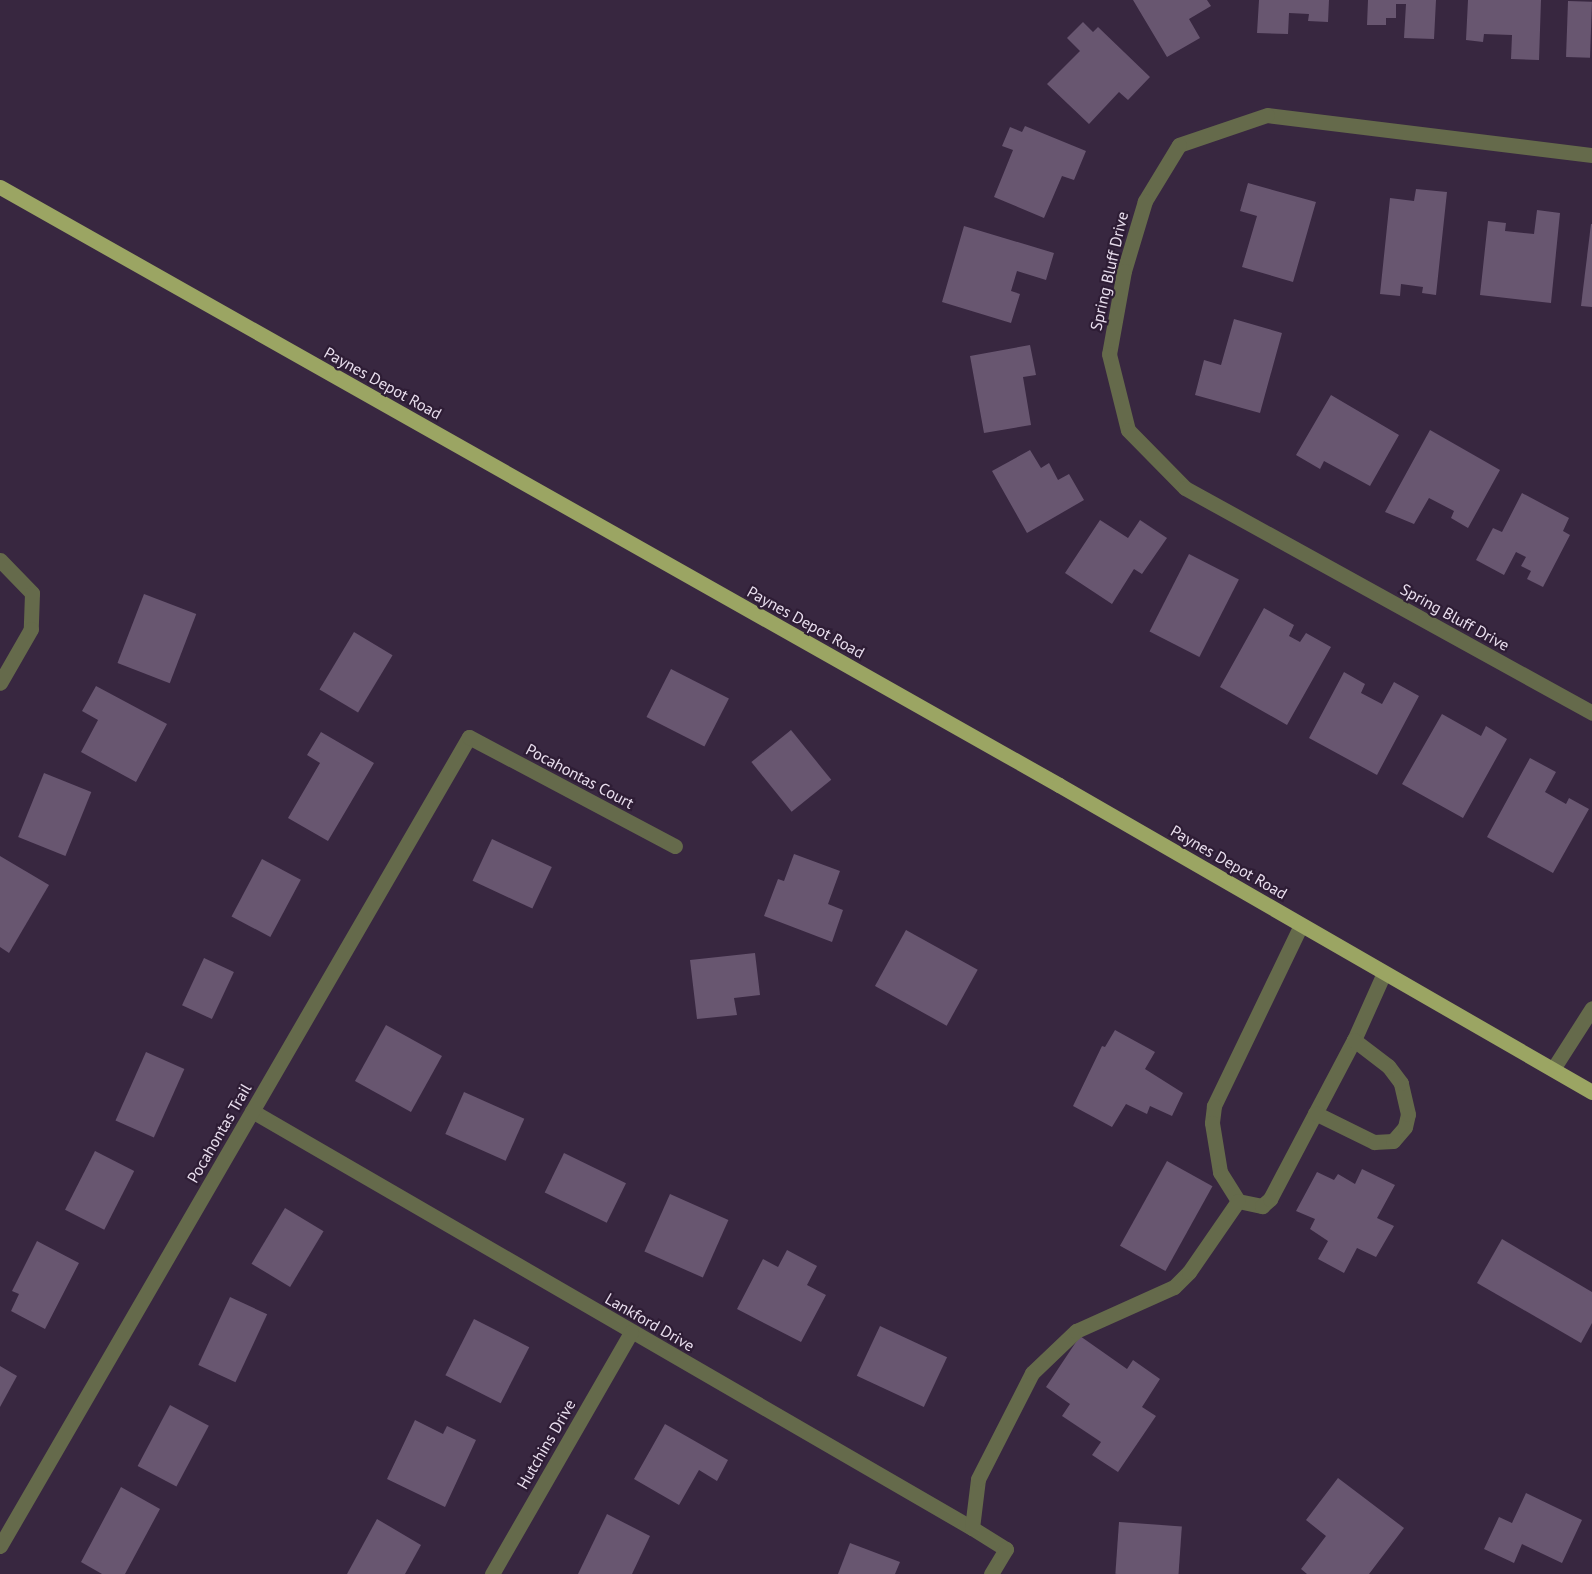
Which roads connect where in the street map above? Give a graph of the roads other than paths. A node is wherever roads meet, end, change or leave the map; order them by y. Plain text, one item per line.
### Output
1 (1592, 155) edge
2 (0, 187) edge
3 (0, 560) edge
4 (0, 683) edge
5 (1592, 713) edge
6 (469, 737) joint
7 (675, 846) dead end
8 (1301, 925) junction
9 (1384, 973) junction
10 (1592, 1008) edge
11 (1354, 1040) junction
12 (1552, 1069) junction
13 (1592, 1092) edge
14 (252, 1111) junction
15 (1315, 1113) junction
16 (1238, 1201) junction
17 (631, 1332) junction
18 (972, 1528) junction
19 (0, 1546) edge
20 (492, 1574) edge
21 (991, 1574) edge

1 - 5 street, Spring Bluff Drive
2 - 8 main road, Paynes Depot Road
3 - 4 street
6 - 7 street, Pocahontas Court
6 - 14 street, Pocahontas Trail
8 - 9 main road, Paynes Depot Road
8 - 16 street
9 - 11 street
9 - 12 main road, Paynes Depot Road
10 - 12 street
11 - 15 street
11 - 15 street
12 - 13 main road, Paynes Depot Road
14 - 17 street, Lankford Drive
14 - 19 street, Pocahontas Trail
15 - 16 street
16 - 18 street
17 - 18 street, Lankford Drive
17 - 20 street, Hutchins Drive
18 - 21 street, Lankford Drive

